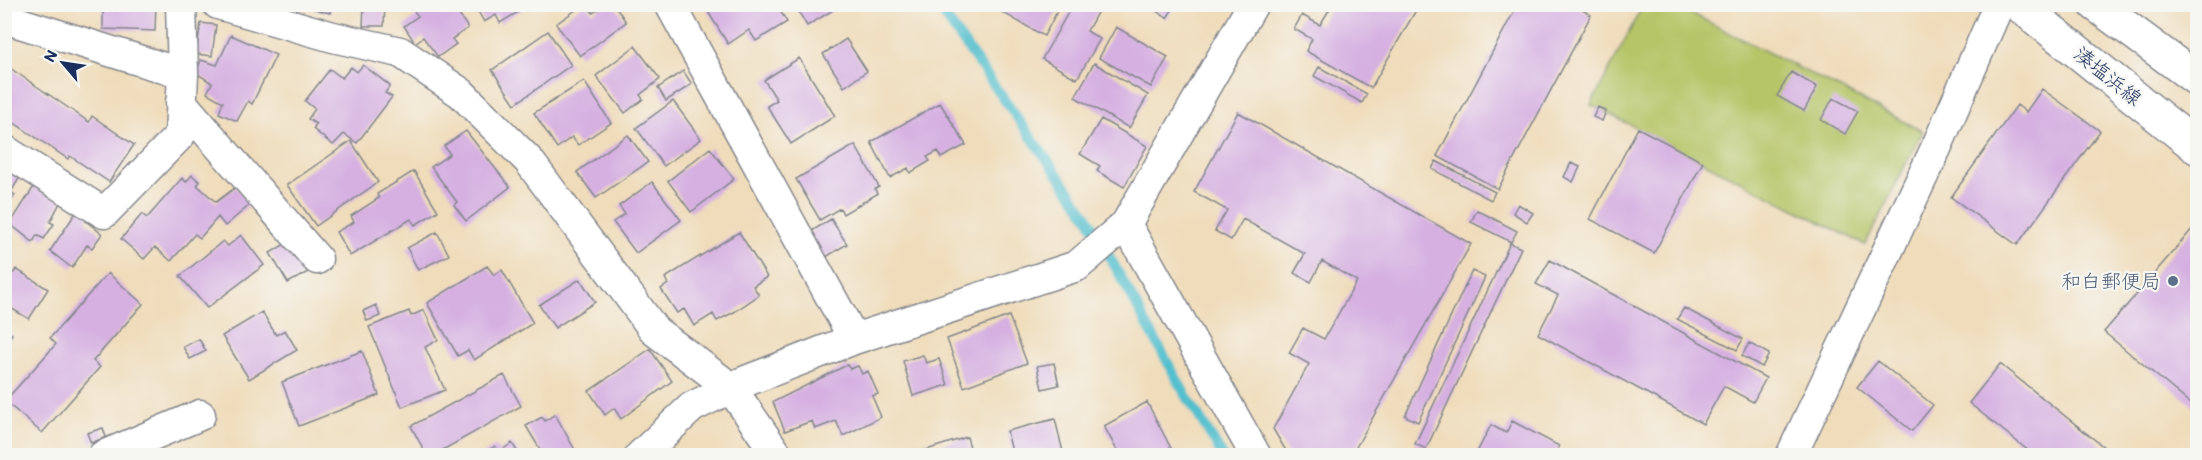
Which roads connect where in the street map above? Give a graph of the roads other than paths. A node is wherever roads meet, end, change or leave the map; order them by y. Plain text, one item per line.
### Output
1 (181, 4) edge
2 (218, 4) edge
3 (670, 4) edge
4 (1253, 4) edge
5 (1999, 4) edge
6 (2018, 4) edge
7 (2095, 4) edge
8 (4, 18) edge
9 (2198, 80) edge
10 (182, 88) junction
11 (2198, 148) edge
12 (4, 150) edge
13 (1126, 224) junction
14 (317, 260) dead end
15 (854, 339) junction
16 (731, 388) junction
17 (200, 415) dead end
18 (103, 456) edge
19 (640, 456) edge
20 (778, 456) edge
21 (1256, 456) edge
22 (1791, 456) edge

1 - 10 street
2 - 16 street
3 - 15 street
4 - 13 street
5 - 22 street
6 - 11 main road, 湊塩浜線
7 - 9 main road
8 - 10 street
10 - 12 street
10 - 14 street
13 - 15 street
13 - 21 street
15 - 16 street
16 - 19 street
16 - 20 street
17 - 18 street

